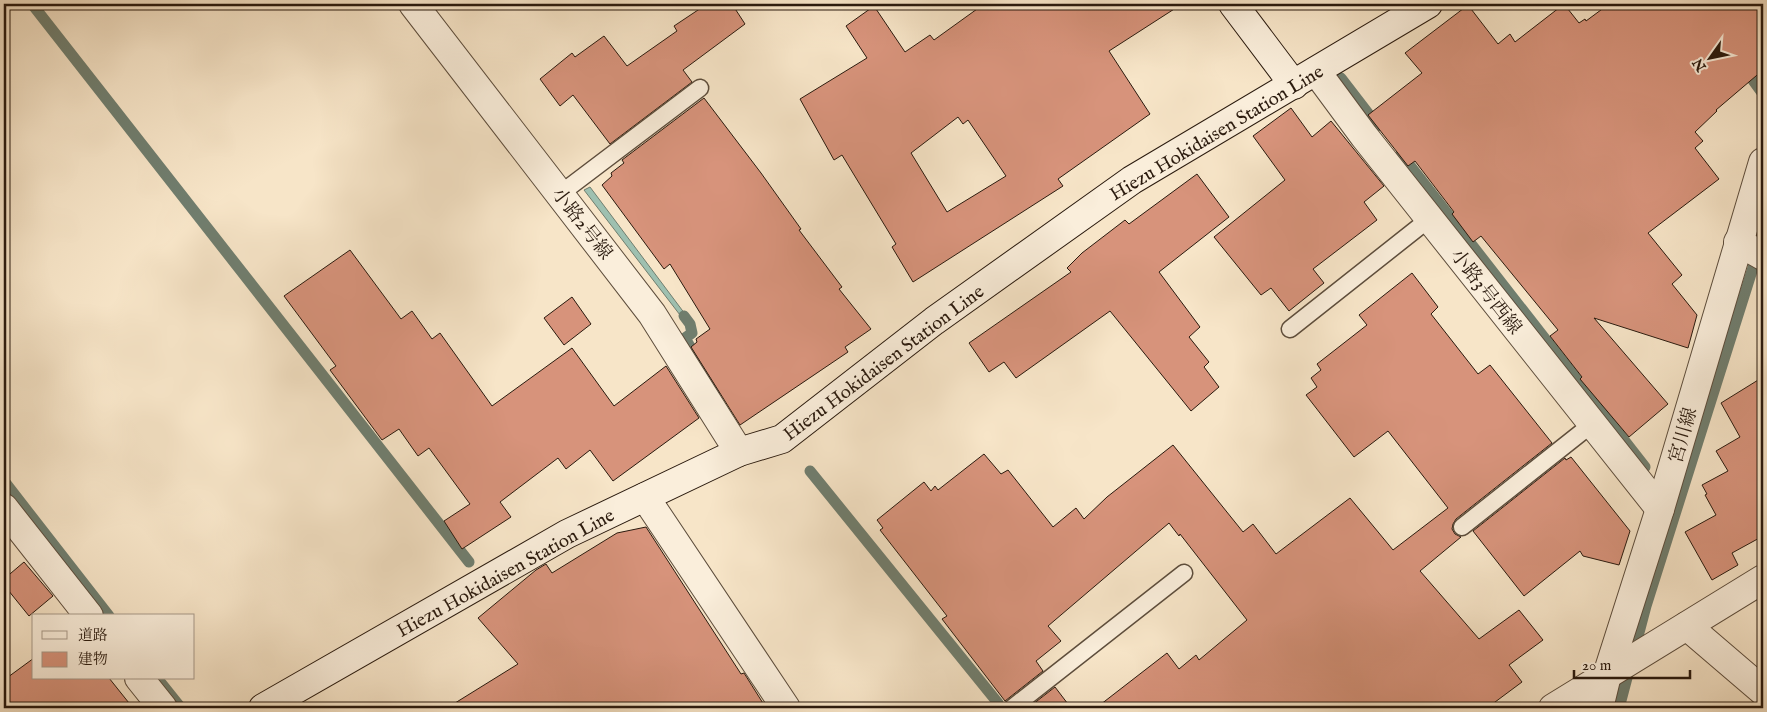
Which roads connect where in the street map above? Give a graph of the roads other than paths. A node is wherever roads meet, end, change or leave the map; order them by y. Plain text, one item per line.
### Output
1 (413, 4) edge
2 (1233, 4) edge
3 (1428, 4) edge
4 (1305, 78) junction
5 (700, 88) dead end
6 (1763, 162) edge
7 (560, 194) junction
8 (1429, 218) junction
9 (1738, 242) junction
10 (1763, 256) edge
11 (1290, 329) dead end
12 (1592, 424) junction
13 (739, 452) junction
14 (645, 497) junction
15 (4, 508) edge
16 (1660, 510) junction
17 (1462, 527) dead end
18 (1184, 573) dead end
19 (1763, 579) edge
20 (88, 614) edge
21 (1687, 626) junction
22 (1607, 676) junction
23 (141, 680) edge
24 (1763, 691) edge
25 (163, 708) edge
26 (263, 708) edge
27 (786, 708) edge
28 (1012, 708) edge
29 (1553, 708) edge
30 (1599, 708) edge

1 - 7 street, 小路2号線
2 - 4 street, 小路3号西線
3 - 4 street, Hiezu Hokidaisen Station Line
4 - 8 street, 小路3号西線
4 - 13 street, Hiezu Hokidaisen Station Line
5 - 7 lane
6 - 9 street, 宮川線
7 - 13 street, 小路2号線
8 - 11 lane
8 - 12 street, 小路3号西線
9 - 10 street
9 - 16 street, 宮川線
12 - 16 street, 小路3号西線
12 - 17 lane
13 - 14 street, Hiezu Hokidaisen Station Line
14 - 26 street, Hiezu Hokidaisen Station Line
14 - 27 street
15 - 20 street
16 - 22 street, 宮川線
18 - 28 lane
19 - 21 street
21 - 22 street
21 - 24 street
22 - 29 street
22 - 30 street, 宮川線
23 - 25 street

